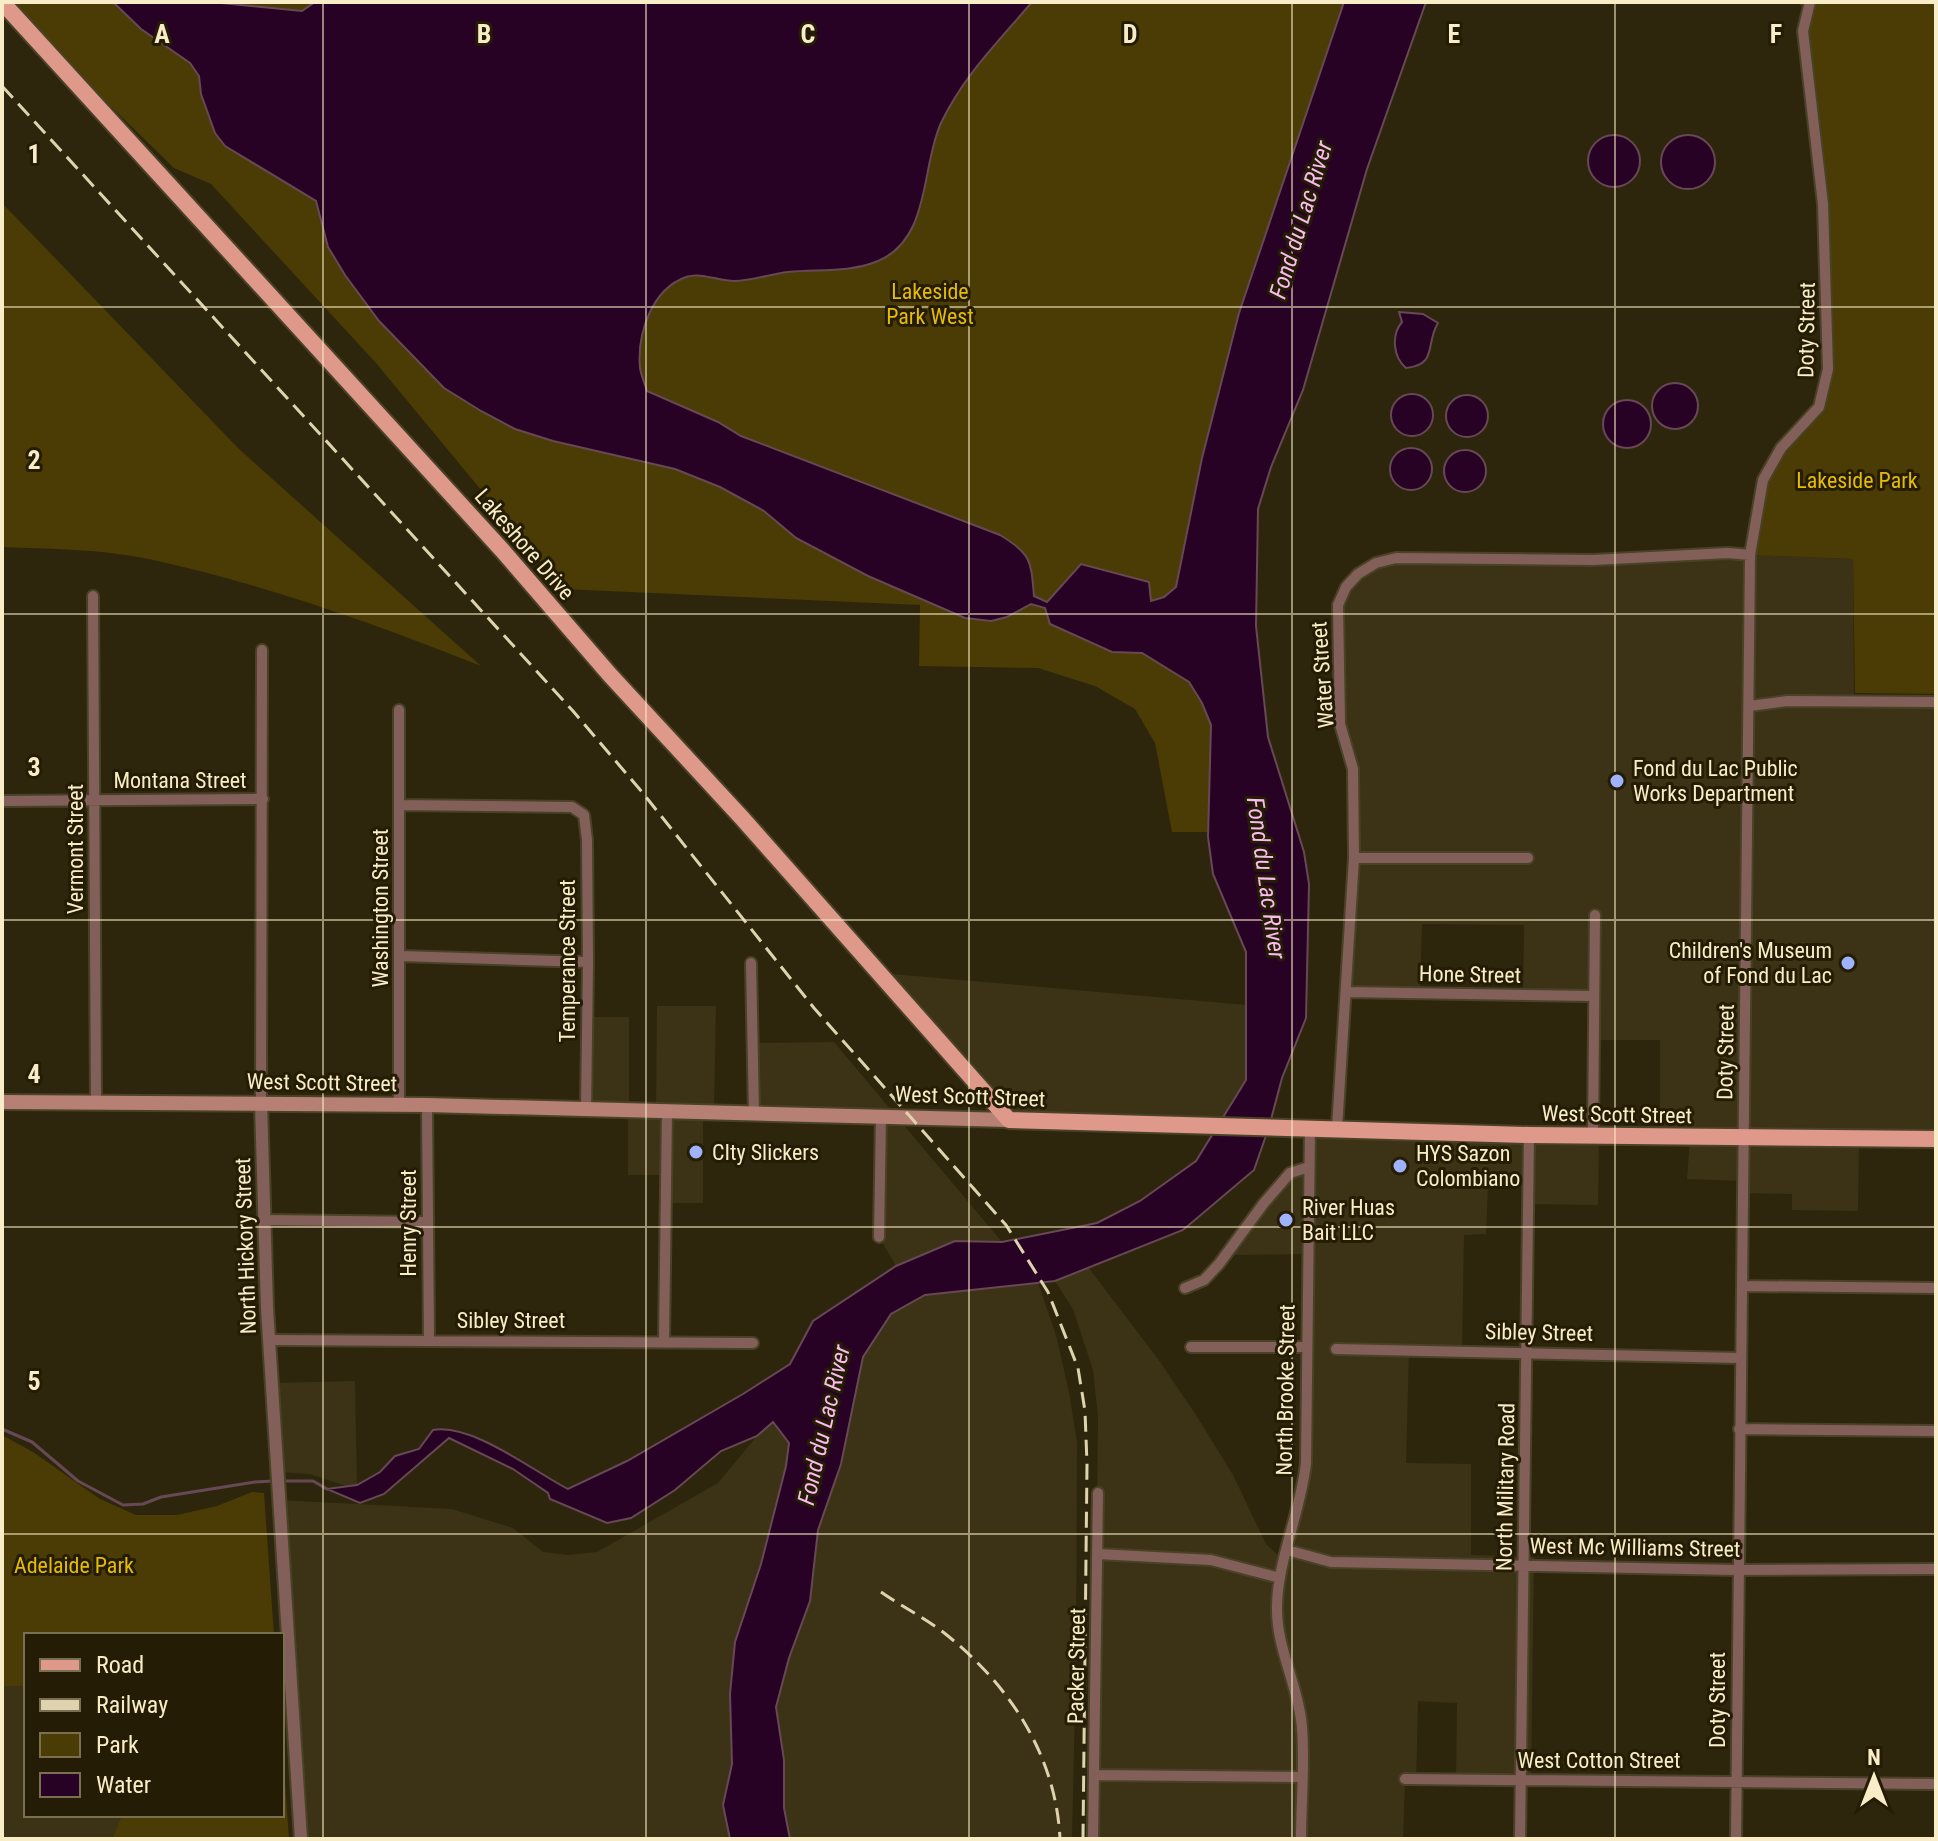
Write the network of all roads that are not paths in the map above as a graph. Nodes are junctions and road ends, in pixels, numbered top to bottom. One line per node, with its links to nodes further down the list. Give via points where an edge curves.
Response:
1 (2, 2): 30 (main road, Lakeshore Drive, via 502,550)
2 (1810, 2): 3 (street, Doty Street, via 1803,31 1823,204 1828,369 1819,407 1781,448 1767,472)
3 (1750, 555): 7 (street, Doty Street); 13 (street, Water Street, via 1399,558 1358,574 1338,605 1340,724 1353,769)
4 (93, 596): 11 (street, Vermont Street)
5 (262, 650): 9 (street, North Hickory Street)
6 (1936, 702): 7 (street, via 1787,701)
7 (1750, 706): 35 (street, Doty Street)
8 (399, 710): 12 (street, Washington Street)
9 (263, 799): 11 (street, Montana Street); 23 (street, North Hickory Street)
10 (2, 801): 11 (street, Montana Street)
11 (94, 801): 21 (street, Vermont Street)
12 (399, 805): 16 (street, Washington Street); 17 (street, Temperance Street, via 572,807 582,813)
13 (1354, 858): 14 (street); 19 (street, Water Street)
14 (1528, 858)
15 (1595, 915): 20 (street)
16 (401, 956): 17 (street); 24 (street, Washington Street)
17 (588, 962): 26 (street, Temperance Street)
18 (751, 963): 28 (street)
19 (1346, 992): 20 (street, Hone Street); 32 (street, Water Street)
20 (1593, 996): 34 (street)
21 (96, 1101): 22 (main road, West Scott Street); 23 (main road, West Scott Street)
22 (2, 1102)
23 (261, 1103): 24 (main road, West Scott Street); 38 (street, North Hickory Street)
24 (399, 1105): 25 (main road, West Scott Street)
25 (427, 1105): 26 (main road, West Scott Street); 39 (street, Henry Street)
26 (586, 1110): 27 (main road, West Scott Street)
27 (667, 1111): 28 (main road, West Scott Street); 46 (street)
28 (754, 1113): 29 (main road, West Scott Street)
29 (881, 1115): 30 (main road, West Scott Street); 40 (street)
30 (1009, 1120): 31 (main road, West Scott Street)
31 (1310, 1128): 32 (main road, West Scott Street); 37 (street, North Brooke Street)
32 (1337, 1128): 33 (main road, West Scott Street)
33 (1529, 1135): 34 (main road, West Scott Street); 51 (street, North Military Road)
34 (1593, 1135): 35 (main road, West Scott Street)
35 (1742, 1139): 36 (main road, West Scott Street); 41 (street, Doty Street)
36 (1936, 1139)
37 (1309, 1167): 42 (street, via 1290,1173 1219,1264 1204,1280); 49 (street, North Brooke Street)
38 (264, 1220): 39 (street); 44 (street, North Hickory Street)
39 (427, 1222): 45 (street, Henry Street)
40 (879, 1237)
41 (1742, 1286): 43 (street); 52 (street, Doty Street)
42 (1185, 1288)
43 (1936, 1288)
44 (269, 1340): 45 (street, Sibley Street); 68 (street, North Hickory Street)
45 (429, 1340): 46 (street, Sibley Street)
46 (664, 1341): 47 (street, Sibley Street)
47 (753, 1343)
48 (1191, 1347): 49 (street)
49 (1307, 1347): 56 (street, North Brooke Street, via 1304,1482)
50 (1336, 1349): 51 (street, Sibley Street)
51 (1528, 1351): 52 (street, Sibley Street); 58 (street, North Military Road)
52 (1740, 1358): 53 (street, Doty Street)
53 (1739, 1429): 54 (street); 60 (street, Doty Street)
54 (1936, 1431)
55 (1098, 1493): 57 (street, Packer Street)
56 (1287, 1550): 58 (street, West Mc Williams Street, via 1331,1562); 61 (street, North Brooke Street)
57 (1098, 1554): 61 (street, via 1207,1560); 62 (street, Packer Street)
58 (1524, 1565): 60 (street, West Mc Williams Street); 65 (street, North Military Road)
59 (1936, 1569): 60 (street, West Mc Williams Street)
60 (1737, 1570): 66 (street, Doty Street)
61 (1280, 1578): 63 (street, North Brooke Street, via 1277,1622 1295,1684)
62 (1094, 1775): 63 (street); 69 (street, Packer Street)
63 (1302, 1777): 70 (street, North Brooke Street)
64 (1405, 1779): 65 (street, West Cotton Street)
65 (1521, 1780): 66 (street, West Cotton Street); 71 (street, North Military Road)
66 (1736, 1781): 67 (street, West Cotton Street); 72 (street, Doty Street)
67 (1936, 1784)
68 (301, 1839)
69 (1093, 1839)
70 (1301, 1839)
71 (1520, 1839)
72 (1736, 1839)

